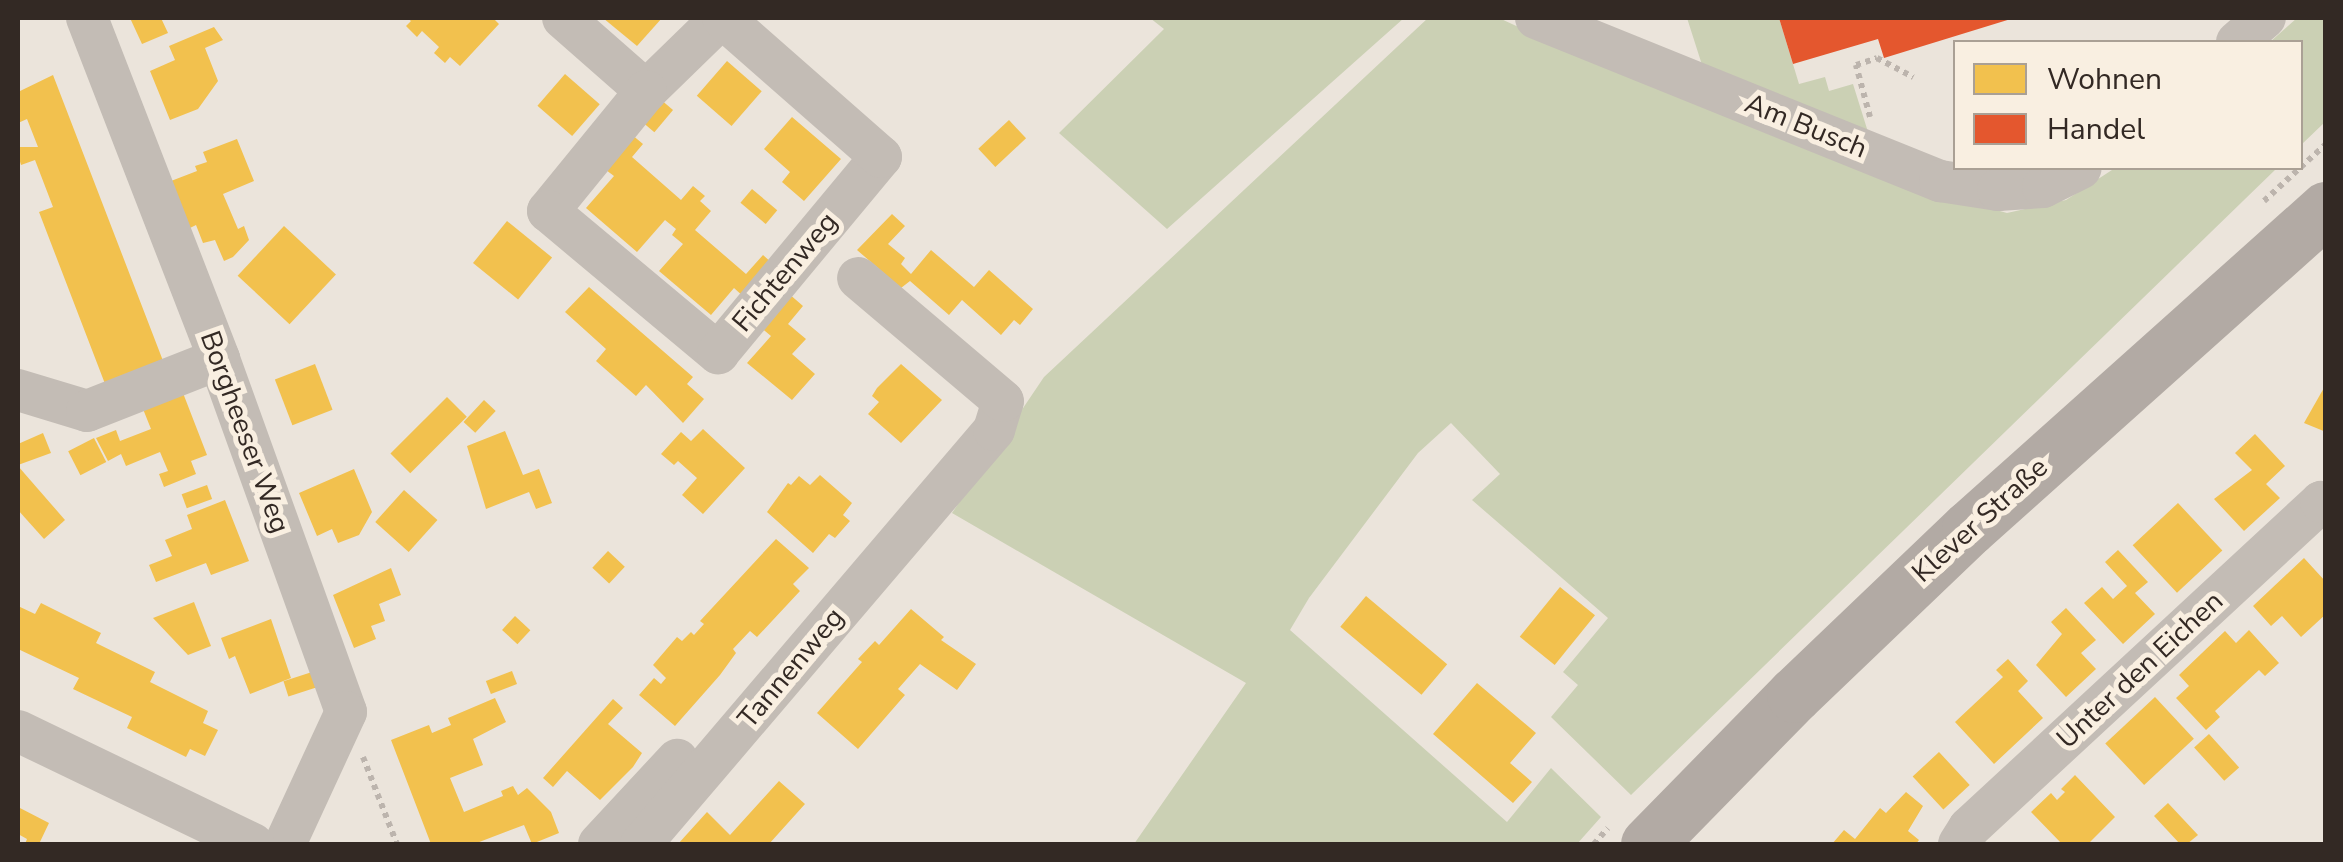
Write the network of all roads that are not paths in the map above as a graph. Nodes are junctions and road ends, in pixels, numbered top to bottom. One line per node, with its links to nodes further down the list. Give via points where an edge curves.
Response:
1 (87, 18): 11 (street, Borgheeser Weg)
2 (563, 18): 7 (street)
3 (722, 18): 7 (street, Fichtenweg); 7 (street, Fichtenweg, via 881,157 718,352 548,211)
4 (1536, 18): 8 (street, Am Busch, via 1940,181 1998,190 2043,187)
5 (2264, 18): 6 (street)
6 (2239, 40)
7 (646, 91)
8 (2077, 170)
9 (2326, 210): 20 (main road, Klever Straße, via 1969,528)
10 (858, 278): 19 (street, Tannenweg, via 1002,401 994,430)
11 (219, 359): 12 (street, via 87,412); 17 (street, Borgheeser Weg, via 346,712)
12 (18, 390)
13 (2326, 503): 21 (street, Unter den Eichen)
14 (830, 594): 18 (street, Tannenweg)
15 (18, 731): 16 (street)
16 (253, 844)
17 (285, 844)
18 (599, 844)
19 (641, 844)
20 (1648, 844)
21 (1958, 844)

